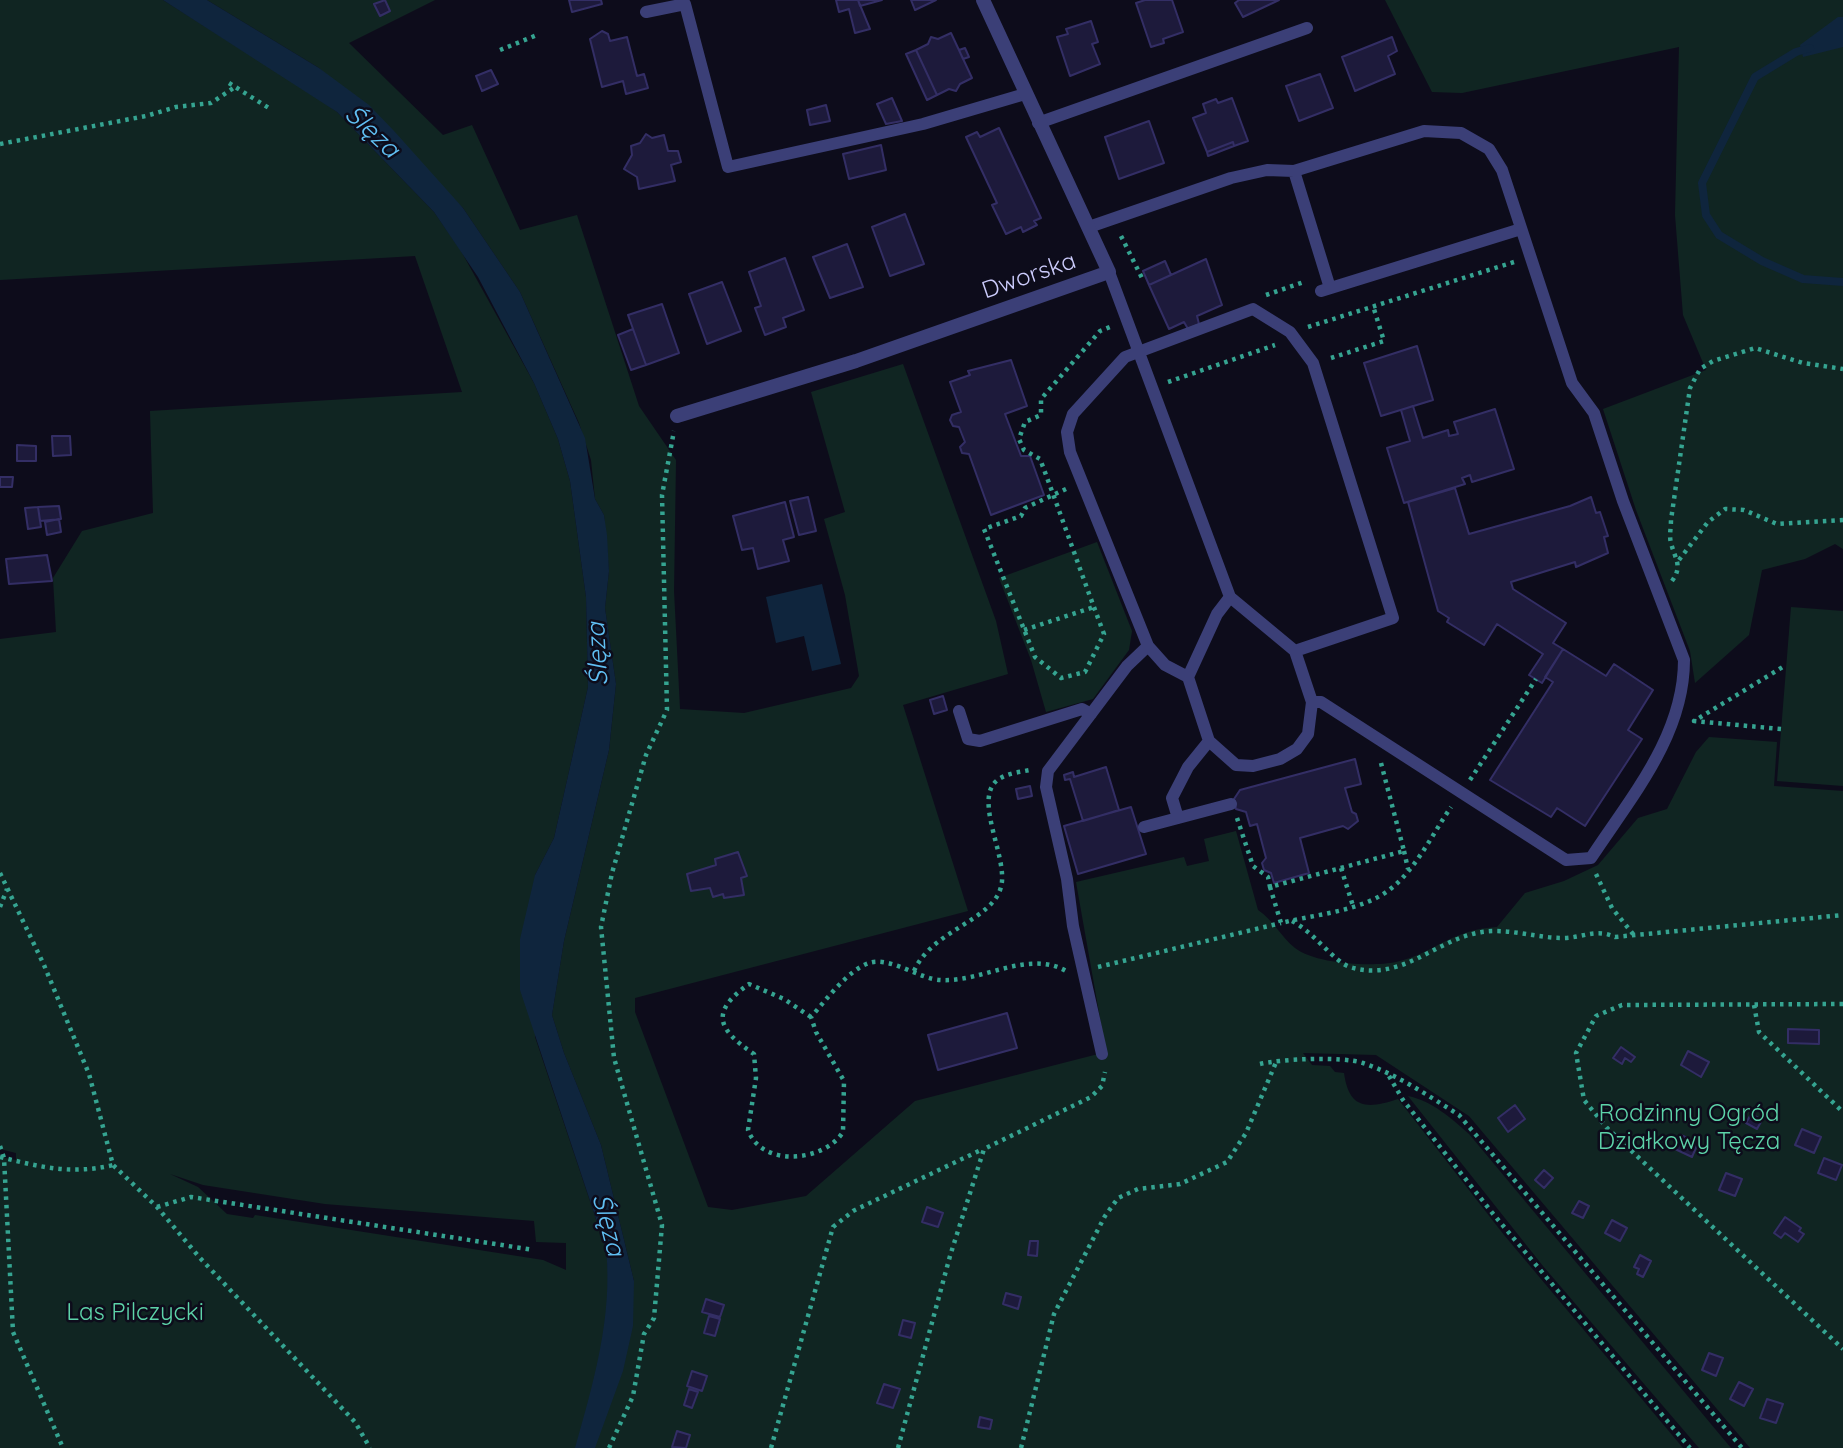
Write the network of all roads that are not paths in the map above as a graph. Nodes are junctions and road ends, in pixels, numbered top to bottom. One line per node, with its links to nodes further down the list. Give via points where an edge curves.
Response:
1 (983, 0): 4 (street, Dworska)
2 (646, 12): 4 (lane, via 685,4 728,167 923,124)
3 (1307, 28): 5 (lane)
4 (1025, 94): 5 (street, Dworska)
5 (1038, 123): 7 (street, Dworska)
6 (1294, 171): 7 (lane, via 1267,170 1231,178); 8 (lane, via 1424,131 1461,133 1489,149 1502,170); 8 (lane, via 1326,289)
7 (1089, 227): 9 (street, Dworska)
8 (1521, 229): 16 (lane, via 1572,383 1594,413 1684,660 1676,721 1591,858 1566,860 1321,702)
9 (1109, 272): 10 (lane); 11 (street, Dworska, via 856,361)
10 (1136, 351): 12 (lane); 13 (lane, via 1125,357 1073,414 1067,432 1070,452); 14 (lane, via 1253,309 1290,332 1313,363 1393,618)
11 (677, 416)
12 (1230, 597): 14 (lane); 15 (lane, via 1217,614)
13 (1148, 646): 15 (lane, via 1165,665); 18 (lane)
14 (1295, 651): 16 (lane)
15 (1188, 677): 19 (lane)
16 (1312, 702): 19 (lane, via 1308,734 1297,749 1280,759 1236,765)
17 (959, 711): 18 (lane, via 968,739 980,740 1082,709)
18 (1091, 713): 23 (lane, via 1048,771 1046,787)
19 (1209, 741): 21 (lane, via 1172,798)
20 (1231, 804): 21 (lane)
21 (1178, 818): 22 (lane)
22 (1144, 827)
23 (1102, 1054)

